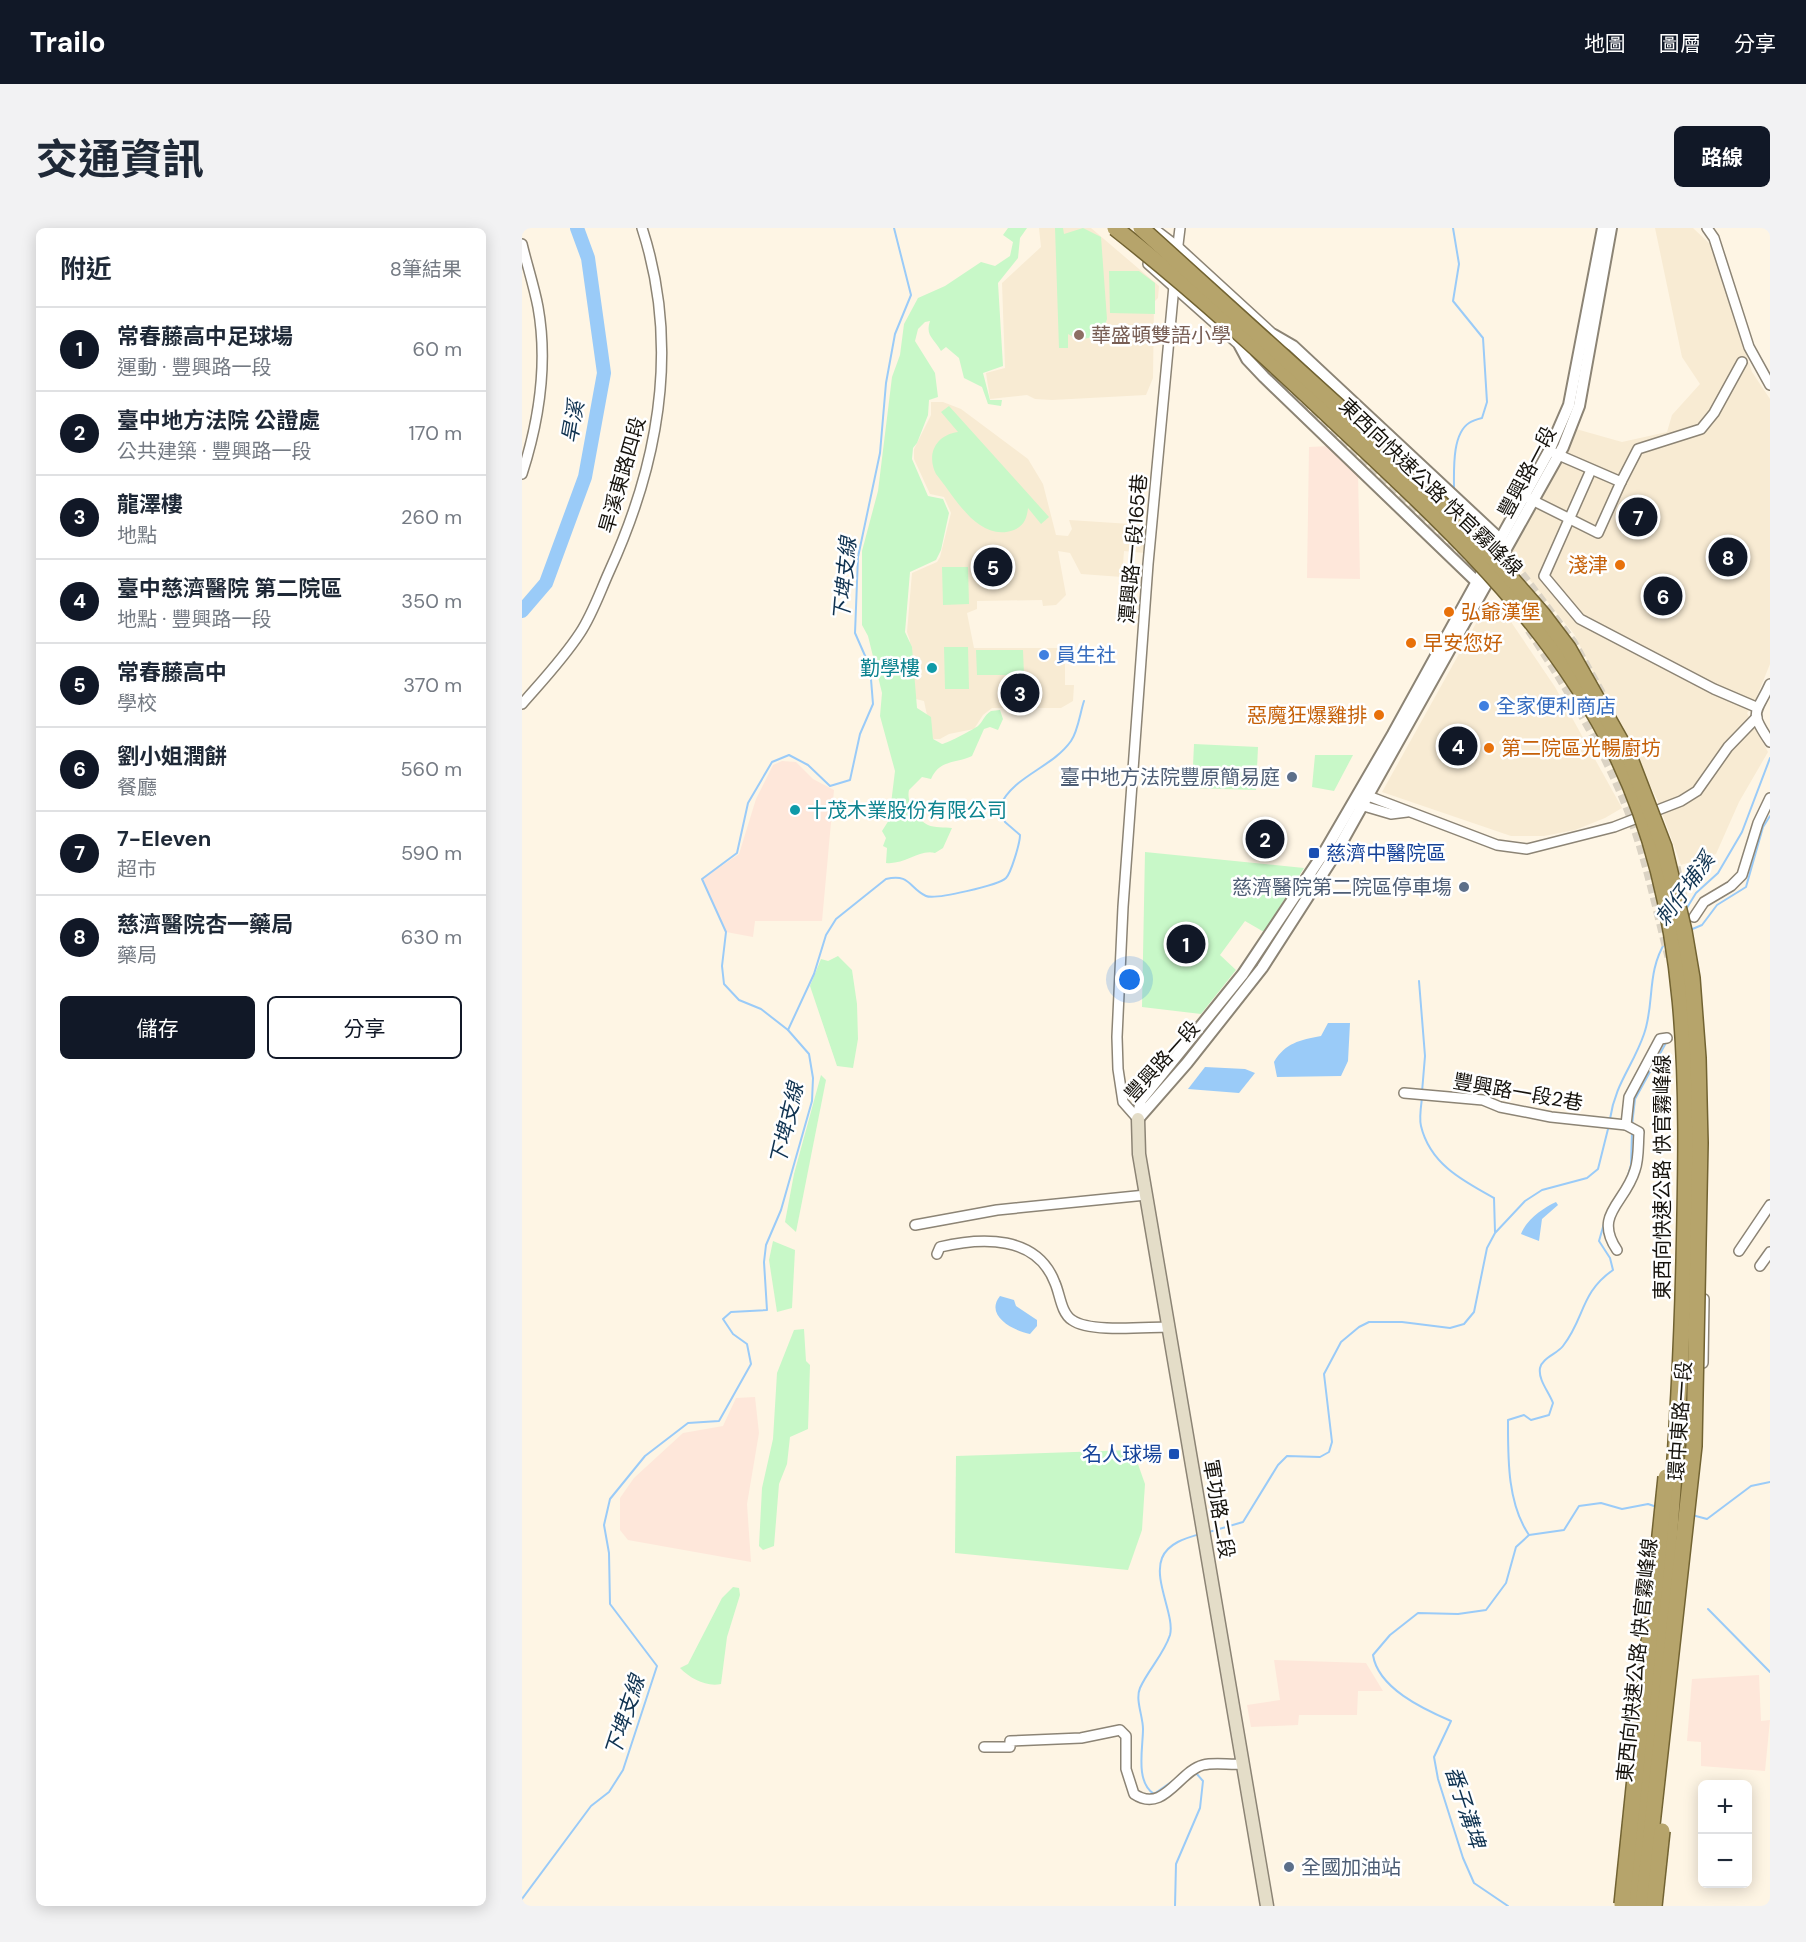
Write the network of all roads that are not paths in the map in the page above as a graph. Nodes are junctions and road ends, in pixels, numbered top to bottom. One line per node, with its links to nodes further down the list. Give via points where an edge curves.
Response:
1 (642, 228): 27 (street, 旱溪東路四段, via 657,299 661,350 660,406 650,458 630,526 581,632)
2 (1105, 228): 12 (street)
3 (1115, 228): 48 (highway, 東西向快速公路 快官霧峰線, bridge, via 1300,389 1502,584 1558,656 1619,760 1652,852 1672,932 1679,980 1687,1131)
4 (1141, 228): 51 (highway, 東西向快速公路 快官霧峰線, bridge, via 1382,446 1475,537 1568,648 1629,756 1664,847 1692,978 1700,1143)
5 (1153, 228): 11 (street)
6 (1180, 228): 11 (street, 潭興路一段165巷)
7 (1603, 228): 18 (street, 豐興路一段, via 1569,405)
8 (1611, 228): 18 (street, 豐興路一段, via 1579,406 1570,432)
9 (1707, 228): 17 (street, via 1714,238 1749,347)
10 (522, 244): 20 (street, via 538,308 541,375 535,429)
11 (1178, 247): 12 (street, 潭興路一段165巷); 13 (street)
12 (1174, 287): 14 (street); 37 (street, 潭興路一段165巷, via 1148,564 1123,907 1118,1069 1123,1102)
13 (1274, 335): 24 (street, via 1293,346)
14 (1240, 346): 15 (street); 25 (street, via 1264,377)
15 (1252, 357)
16 (1742, 362): 21 (street, via 1701,429 1638,449)
17 (1770, 385)
18 (1554, 453): 19 (street); 22 (street, 豐興路一段)
19 (1591, 470): 21 (street); 23 (street)
20 (522, 474)
21 (1620, 482): 23 (street, via 1598,533)
22 (1528, 498): 23 (street); 24 (street, 豐興路一段)
23 (1569, 519): 28 (street, via 1544,576 1580,619)
24 (1504, 543): 25 (street, 豐興路一段)
25 (1480, 585): 31 (street, 豐興路一段, via 1393,734)
26 (1770, 684): 28 (street)
27 (522, 704)
28 (1756, 712): 29 (street, via 1758,724); 31 (street, via 1698,791 1614,827 1527,849 1497,845 1407,812 1391,814)
29 (1770, 742)
30 (1770, 798): 32 (street, via 1742,875 1704,902)
31 (1360, 799): 37 (street, 豐興路一段, via 1334,856 1262,968)
32 (1694, 917)
33 (1692, 938): 50 (street, 環中東路一段, via 1706,1086 1704,1340)
34 (1673, 975): 49 (street, 環中東路一段, via 1682,1092)
35 (1668, 1038): 38 (street, via 1660,1039 1639,1076 1629,1097)
36 (1404, 1093): 38 (street, 豐興路一段2巷, via 1483,1100 1500,1107)
37 (1137, 1119): 39 (main road, 軍功路二段)
38 (1626, 1125): 42 (street, via 1639,1132 1636,1169 1627,1191 1609,1215 1607,1227)
39 (1146, 1194): 41 (street, via 997,1210); 47 (main road, 軍功路二段)
40 (1769, 1212): 43 (street)
41 (915, 1225)
42 (1617, 1250)
43 (1739, 1251)
44 (1770, 1252): 46 (street)
45 (937, 1254): 47 (street, via 940,1247 948,1245 995,1241 1014,1245 1049,1266 1065,1314 1072,1321 1106,1327)
46 (1760, 1266)
47 (1168, 1327): 53 (main road, 軍功路二段)
48 (1681, 1398): 55 (highway, bridge, via 1669,1444 1658,1537); 57 (highway, 東西向快速公路 快官霧峰線, bridge, via 1671,1533)
49 (1674, 1418): 50 (street); 56 (street, 環中東路一段)
50 (1698, 1419): 58 (street, 環中東路一段, via 1681,1618)
51 (1694, 1446): 58 (highway, 東西向快速公路 快官霧峰線, bridge); 59 (highway, bridge, via 1694,1526)
52 (984, 1747): 53 (street, via 1010,1747 1010,1741 1081,1738 1120,1730 1126,1736 1128,1782 1141,1799 1163,1796 1203,1765)
53 (1242, 1764): 54 (main road, 軍功路二段)
54 (1267, 1906)
55 (1622, 1906)
56 (1627, 1906)
57 (1632, 1906)
58 (1645, 1906)
59 (1654, 1906)

